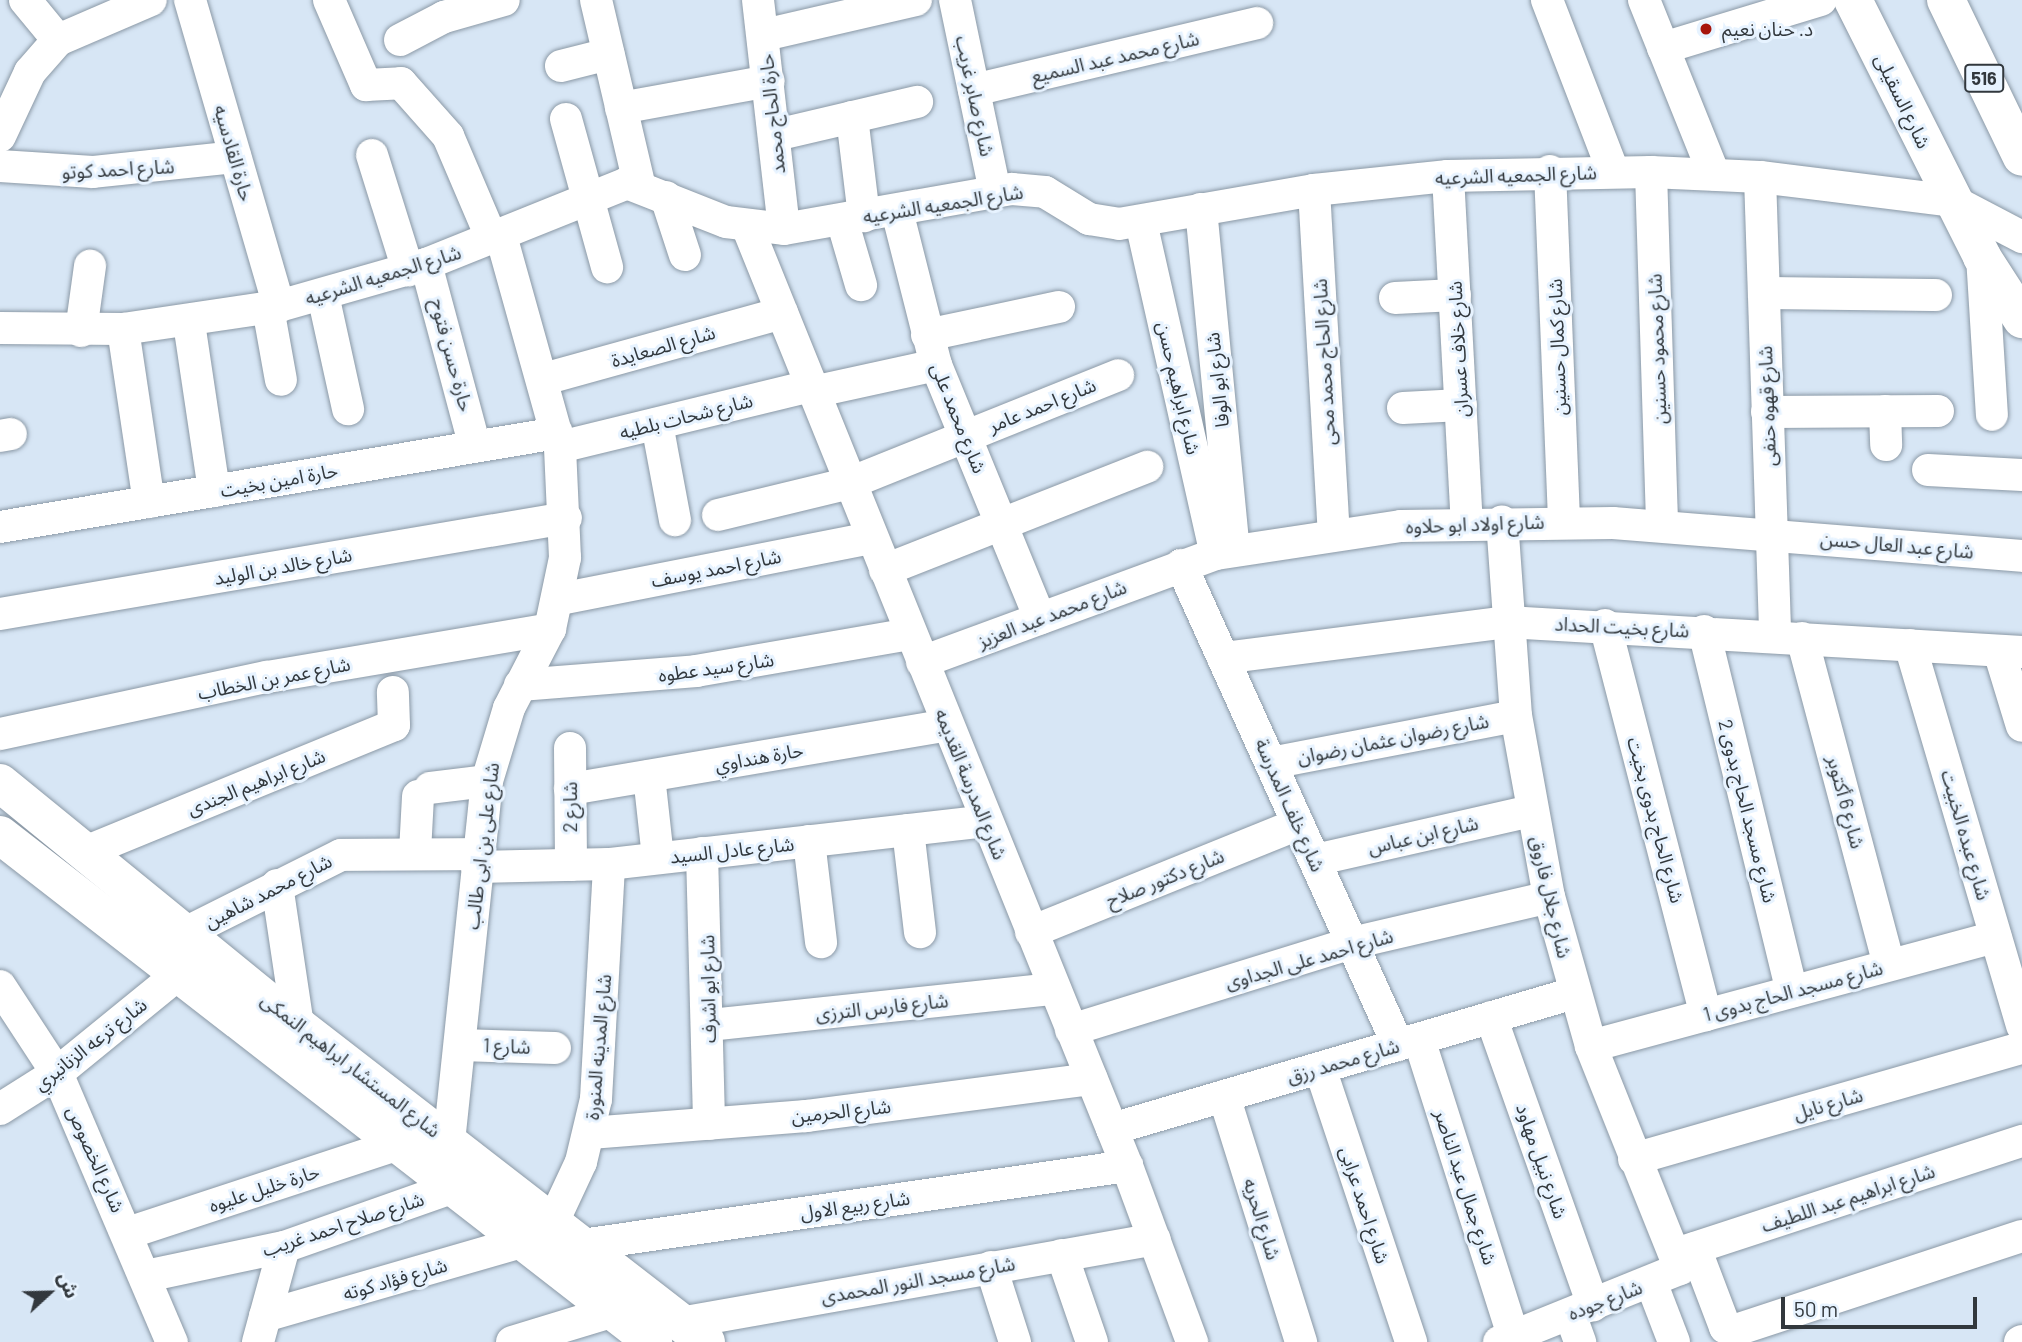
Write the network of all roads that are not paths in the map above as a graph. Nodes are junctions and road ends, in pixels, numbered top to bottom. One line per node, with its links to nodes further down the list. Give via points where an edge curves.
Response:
1 (25, 0): 17 (street)
2 (151, 0): 17 (street)
3 (190, 0): 32 (street, حارة القادسيه)
4 (329, 0): 53 (street, شارع على بن ابى طالب, via 366,85 401,83 448,136)
5 (504, 0): 18 (street, via 444,17)
6 (758, 0): 16 (street, حارة الحاج محمد)
7 (916, 0): 16 (street)
8 (955, 0): 23 (street, شارع صابر غريب)
9 (1547, 0): 35 (street)
10 (1644, 0): 19 (street)
11 (1821, 0): 19 (street)
12 (1853, 0): 45 (main road, شارع السقيلى)
13 (1946, 0): 33 (main road, 516)
14 (603, 1): 20 (street)
15 (1257, 23): 23 (street, شارع محمد عبد السميع)
16 (764, 35): 22 (street, حارة الحاج محمد)
17 (58, 40): 24 (street)
18 (400, 40)
19 (1663, 48): 38 (street)
20 (608, 54): 21 (street); 26 (street)
21 (561, 68)
22 (769, 82): 26 (street); 29 (street, حارة الحاج محمد)
23 (974, 90): 43 (street, شارع صابر غريب)
24 (9, 97): 30 (street)
25 (917, 102): 27 (street)
26 (621, 108): 41 (street)
27 (852, 117): 29 (street); 48 (street)
28 (566, 119): 44 (street)
29 (776, 135): 51 (street, حارة الحاج محمد)
30 (0, 136)
31 (372, 155): 57 (street, حارة حسن فتوح)
32 (235, 156): 34 (street, شارع احمد كوتو, via 93,172); 65 (street, حارة القادسيه)
33 (2022, 157)
34 (0, 166)
35 (1613, 171): 36 (street, شارع الجمعيه الشرعيه); 37 (street, شارع الجمعيه الشرعيه)
36 (1550, 172): 39 (street, شارع الجمعيه الشرعيه); 101 (street, شارع كمال حسنين)
37 (1651, 172): 38 (street, شارع الجمعيه الشرعيه); 103 (street, شارع محمود حسنين)
38 (1714, 174): 40 (street, شارع الجمعيه الشرعيه)
39 (1448, 176): 42 (street, شارع الجمعيه الشرعيه); 62 (street, شارع خلاف عسران)
40 (1760, 177): 45 (street, شارع الجمعيه الشرعيه); 60 (street, شارع قهوه حنفى)
41 (652, 190): 44 (street, شارع الجمعيه الشرعيه, via 615,184); 50 (street, شارع الجمعيه الشرعيه); 54 (street)
42 (1314, 190): 46 (street, شارع الجمعيه الشرعيه); 105 (street, شارع الحاج محمد محى)
43 (995, 192): 47 (street, شارع الجمعيه الشرعيه); 49 (street, شارع الجمعيه الشرعيه, via 1045,192 1103,225)
44 (587, 197): 53 (street, شارع الجمعيه الشرعيه); 58 (street)
45 (1953, 201): 52 (street, شارع الجمعيه الشرعيه); 55 (main road, شارع السقيلى)
46 (1201, 209): 49 (street, شارع الجمعيه الشرعيه); 108 (street, شارع ابو الوفا)
47 (897, 211): 48 (street, شارع الجمعيه الشرعيه); 73 (street, شارع محمد على)
48 (853, 218): 51 (street, شارع الجمعيه الشرعيه); 59 (street)
49 (1141, 222): 108 (street, شارع ابراهيم حسن)
50 (747, 226): 51 (street, شارع الجمعيه الشرعيه); 67 (street, شارع المدرسة القديمه)
51 (784, 229)
52 (2022, 237)
53 (497, 238): 57 (street, شارع الجمعيه الشرعيه); 75 (street, شارع على بن ابى طالب)
54 (685, 255)
55 (1982, 257): 68 (main road, شارع السقيلى); 84 (street)
56 (90, 266): 72 (street)
57 (417, 267): 61 (street, شارع الجمعيه الشرعيه); 89 (street, حارة حسن فتوح)
58 (607, 267)
59 (861, 285)
60 (1764, 293): 63 (street); 83 (street, شارع قهوه حنفى)
61 (323, 295): 65 (street, شارع الجمعيه الشرعيه); 80 (street)
62 (1455, 295): 64 (street); 78 (street, شارع خلاف عسران)
63 (1936, 295)
64 (1395, 298)
65 (273, 307): 69 (street, شارع الجمعيه الشرعيه); 76 (street, حارة القادسيه)
66 (1059, 307): 73 (street, شارع شحات بلطيه)
67 (782, 313): 75 (street, شارع الصعايدة); 77 (street, شارع المدرسة القديمه)
68 (2022, 319)
69 (189, 323): 71 (street, شارع الجمعيه الشرعيه); 94 (street)
70 (0, 328): 72 (street, شارع الجمعيه الشرعيه)
71 (123, 329): 72 (street, شارع الجمعيه الشرعيه); 95 (street)
72 (81, 331)
73 (932, 350): 77 (street, شارع شحات بلطيه); 86 (street, شارع محمد على)
74 (1118, 375): 86 (street, شارع احمد عامر)
75 (544, 379): 87 (street, شارع على بن ابى طالب)
76 (281, 380)
77 (812, 389): 85 (street, شارع شحات بلطيه); 93 (street, شارع المدرسة القديمه)
78 (1461, 405): 79 (street); 99 (street, شارع خلاف عسران)
79 (1403, 408)
80 (348, 410)
81 (1885, 411): 82 (street); 83 (street); 88 (street)
82 (1938, 411)
83 (1767, 412): 106 (street, شارع قهوه حنفى)
84 (1992, 415)
85 (657, 424): 87 (street, شارع شحات بلطيه); 98 (street)
86 (966, 436): 93 (street, شارع احمد عامر); 102 (street, شارع محمد على)
87 (559, 440): 89 (street, حارة امين بخيت); 97 (street, شارع على بن ابى طالب)
88 (1886, 445)
89 (475, 447): 94 (street, حارة امين بخيت)
90 (1147, 467): 102 (street)
91 (1928, 470): 92 (street)
92 (2022, 475)
93 (850, 483): 96 (street, شارع احمد عامر); 107 (street, شارع المدرسة القديمه)
94 (214, 491): 95 (street, حارة امين بخيت)
95 (149, 502): 104 (street, حارة امين بخيت)
96 (718, 515)
97 (566, 518): 112 (street, شارع على بن ابى طالب); 113 (street, شارع خالد بن الوليد)
98 (675, 520)
99 (1467, 522): 100 (street, شارع اولاد ابو حلاوه); 105 (street, شارع اولاد ابو حلاوه)
100 (1502, 522): 101 (street, شارع اولاد ابو حلاوه); 115 (street, شارع جلال فاروق)
101 (1564, 522): 103 (street, شارع اولاد ابو حلاوه)
102 (1002, 524): 111 (street); 114 (street, شارع محمد على)
103 (1662, 526): 106 (street, شارع اولاد ابو حلاوه)
104 (0, 527)
105 (1334, 533): 108 (street, شارع اولاد ابو حلاوه)
106 (1771, 535): 109 (street, شارع عبد العال حسن); 119 (street, شارع قهوه حنفى)
107 (872, 538): 111 (street, شارع المدرسة القديمه); 112 (street, شارع احمد يوسف)
108 (1225, 552): 110 (street, شارع اولاد ابو حلاوه)
109 (2022, 556)
110 (1181, 565): 114 (street, شارع محمد عبد العزيز); 123 (street, شارع خلف المدرسة)
111 (885, 570): 121 (street, شارع المدرسة القديمه)
112 (560, 599): 117 (street, شارع على بن ابى طالب)
113 (0, 614)
114 (1040, 618): 121 (street, شارع محمد عبد العزيز)
115 (1507, 622): 116 (street, شارع بخيت الحداد); 123 (street, شارع بخيت الحداد); 126 (street, شارع جلال فاروق)
116 (1605, 625): 118 (street, شارع بخيت الحداد); 164 (street, شارع الحاج بدوى بخيت)
117 (550, 629): 124 (street, شارع على بن ابى طالب); 129 (street, شارع عمر بن الخطاب, via 267,677)
118 (1704, 631): 119 (street, شارع بخيت الحداد); 162 (street, شارع مسجد الحاج بدوى 2)
119 (1788, 637): 120 (street, شارع بخيت الحداد); 158 (street, شارع 6 أكتوبر)
120 (1910, 645): 122 (street, شارع بخيت الحداد); 155 (street, شارع عبده الخبيت)
121 (916, 648): 124 (street, شارع سيد عطوه); 127 (street, شارع المدرسة القديمه)
122 (2010, 652): 128 (street)
123 (1223, 659): 131 (street, شارع خلف المدرسة)
124 (520, 685): 133 (street, شارع على بن ابى طالب)
125 (393, 692): 142 (street, شارع ابراهيم الجندى, via 394,725)
126 (1516, 716): 131 (street, شارع رضوان عثمان رضوان); 136 (street, شارع جلال فاروق)
127 (947, 725): 132 (street, حارة هنداوي); 137 (street, شارع المدرسة القديمه)
128 (2022, 726)
129 (0, 734)
130 (570, 748): 135 (street, شارع 2)
131 (1271, 763): 138 (street, شارع خلف المدرسة)
132 (649, 776): 135 (street, حارة هنداوي); 145 (street)
133 (487, 781): 143 (street, via 424,792); 146 (street, شارع على بن ابى طالب)
134 (0, 783): 142 (main road, شارع المستشار ابراهيم النمكى)
135 (570, 789): 149 (street, شارع 2)
136 (1531, 811): 147 (street, شارع ابن عباس); 151 (street, شارع جلال فاروق)
137 (986, 821): 139 (street, شارع عادل السيد); 153 (street, شارع المدرسة القديمه)
138 (1298, 824): 147 (street, شارع خلف المدرسة); 153 (street, شارع دكتور صلاح)
139 (908, 830): 141 (street, شارع عادل السيد); 152 (street)
140 (0, 835): 159 (main road, شارع المستشار ابراهيم النمكى)
141 (809, 841): 144 (street, شارع عادل السيد); 156 (street)
142 (85, 852): 154 (main road, شارع المستشار ابراهيم النمكى)
143 (415, 852): 146 (street, شارع محمد شاهين); 150 (street, شارع محمد شاهين, via 341,855)
144 (702, 853): 145 (street, شارع عادل السيد); 166 (street, شارع ابو اشرف)
145 (658, 858): 148 (street, شارع عادل السيد)
146 (478, 860): 149 (street, شارع عادل السيد); 171 (street, شارع على بن ابى طالب)
147 (1315, 860): 157 (street, شارع خلف المدرسة)
148 (609, 864): 149 (street, شارع عادل السيد); 182 (street, شارع المدينه المنورة, via 600,1066)
149 (571, 865)
150 (277, 885): 154 (street, شارع محمد شاهين); 169 (street)
151 (1549, 897): 157 (street, شارع احمد على الجداوى); 163 (street, شارع جلال فاروق)
152 (920, 932)
153 (1031, 932): 161 (street, شارع المدرسة القديمه)
154 (185, 933): 169 (main road, شارع المستشار ابراهيم النمكى)
155 (1996, 937): 158 (street, شارع مسجد الحاج بدوى 1); 167 (street, شارع عبده الخبيت)
156 (821, 942)
157 (1352, 943): 168 (street, شارع احمد على الجداوى); 170 (street, شارع خلف المدرسة)
158 (1889, 965): 162 (street, شارع مسجد الحاج بدوى 1)
159 (177, 975): 169 (main road, شارع المستشار ابراهيم النمكى); 176 (street, شارع ترعه الزنانيري)
160 (0, 986): 176 (street, شارع الخصوص)
161 (1054, 989): 166 (street, شارع فارس الترزى); 168 (street, شارع المدرسة القديمه)
162 (1792, 991): 164 (street, شارع مسجد الحاج بدوى 1)
163 (1574, 993): 165 (street, شارع محمد رزق); 172 (street, شارع جلال فاروق)
164 (1706, 1015): 172 (street, شارع مسجد الحاج بدوى 1)
165 (1491, 1017): 170 (street, شارع محمد رزق); 200 (street, شارع نبيل مهاود)
166 (710, 1025): 180 (street, شارع ابو اشرف)
167 (2022, 1026)
168 (1071, 1030): 177 (street, شارع المدرسة القديمه)
169 (288, 1040): 184 (main road, شارع المستشار ابراهيم النمكى); 185 (main road, شارع المستشار ابراهيم النمكى)
170 (1409, 1042): 175 (street, شارع محمد رزق); 203 (street, شارع جمال عبد الناصر)
171 (460, 1045): 173 (street, شارع 1); 184 (street, شارع على بن ابى طالب)
172 (1591, 1046): 186 (street, شارع جلال فاروق)
173 (555, 1048)
174 (2022, 1048): 186 (street, شارع نايل)
175 (1320, 1068): 178 (street, شارع محمد رزق); 210 (street, شارع احمد عرابى)
176 (57, 1073): 179 (street, شارع ترعه الزنانيري); 189 (street, شارع الخصوص)
177 (1092, 1079): 180 (street, شارع الحرمين); 181 (street, شارع المدرسة القديمه)
178 (1224, 1096): 181 (street, شارع محمد رزق); 209 (street, شارع الحريه)
179 (0, 1109)
180 (709, 1125): 182 (street, شارع الحرمين)
181 (1112, 1129): 187 (street, شارع المدرسة القديمه)
182 (590, 1133): 190 (street, شارع المدينه المنورة)
183 (2022, 1141): 194 (street, شارع ابراهيم عبد اللطيف)
184 (449, 1142): 190 (main road, شارع المستشار ابراهيم النمكى)
185 (399, 1144): 188 (main road, شارع المستشار ابراهيم النمكى); 189 (street, حارة خليل عليوه)
186 (1634, 1159): 194 (street, شارع جلال فاروق)
187 (1127, 1166): 190 (street, شارع ربيع الاول); 192 (street, شارع المدرسة القديمه)
188 (457, 1186): 190 (main road, شارع المستشار ابراهيم النمكى); 193 (street, شارع صلاح احمد غريب)
189 (128, 1233): 197 (street, شارع الخصوص)
190 (553, 1236): 199 (main road, شارع المستشار ابراهيم النمكى); 201 (street, شارع فؤاد كوته); 202 (main road, شارع المستشار ابراهيم النمكى)
191 (2022, 1236): 194 (street, via 1733,1331 1725,1327)
192 (1155, 1239): 195 (street, شارع مسجد النور المحمدى); 208 (street, شارع المدرسة القديمه)
193 (284, 1247): 197 (street, شارع صلاح احمد غريب); 201 (street)
194 (1684, 1251): 198 (street, شارع جوده, via 1680,1270)
195 (1062, 1255): 196 (street, شارع مسجد النور المحمدى); 207 (street)
196 (991, 1267): 202 (street, شارع مسجد النور المحمدى); 206 (street)
197 (146, 1276): 204 (street, شارع الخصوص)
198 (1651, 1282): 200 (street, شارع جوده); 211 (street)
199 (614, 1311): 202 (main road, شارع المستشار ابراهيم النمكى); 205 (street)
200 (1581, 1320): 203 (street, شارع جوده)
201 (262, 1329)
202 (680, 1336)
203 (1506, 1339)
204 (172, 1342)
205 (512, 1342)
206 (1015, 1342)
207 (1092, 1342)
208 (1192, 1342)
209 (1301, 1342)
210 (1411, 1342)
211 (1674, 1342)

